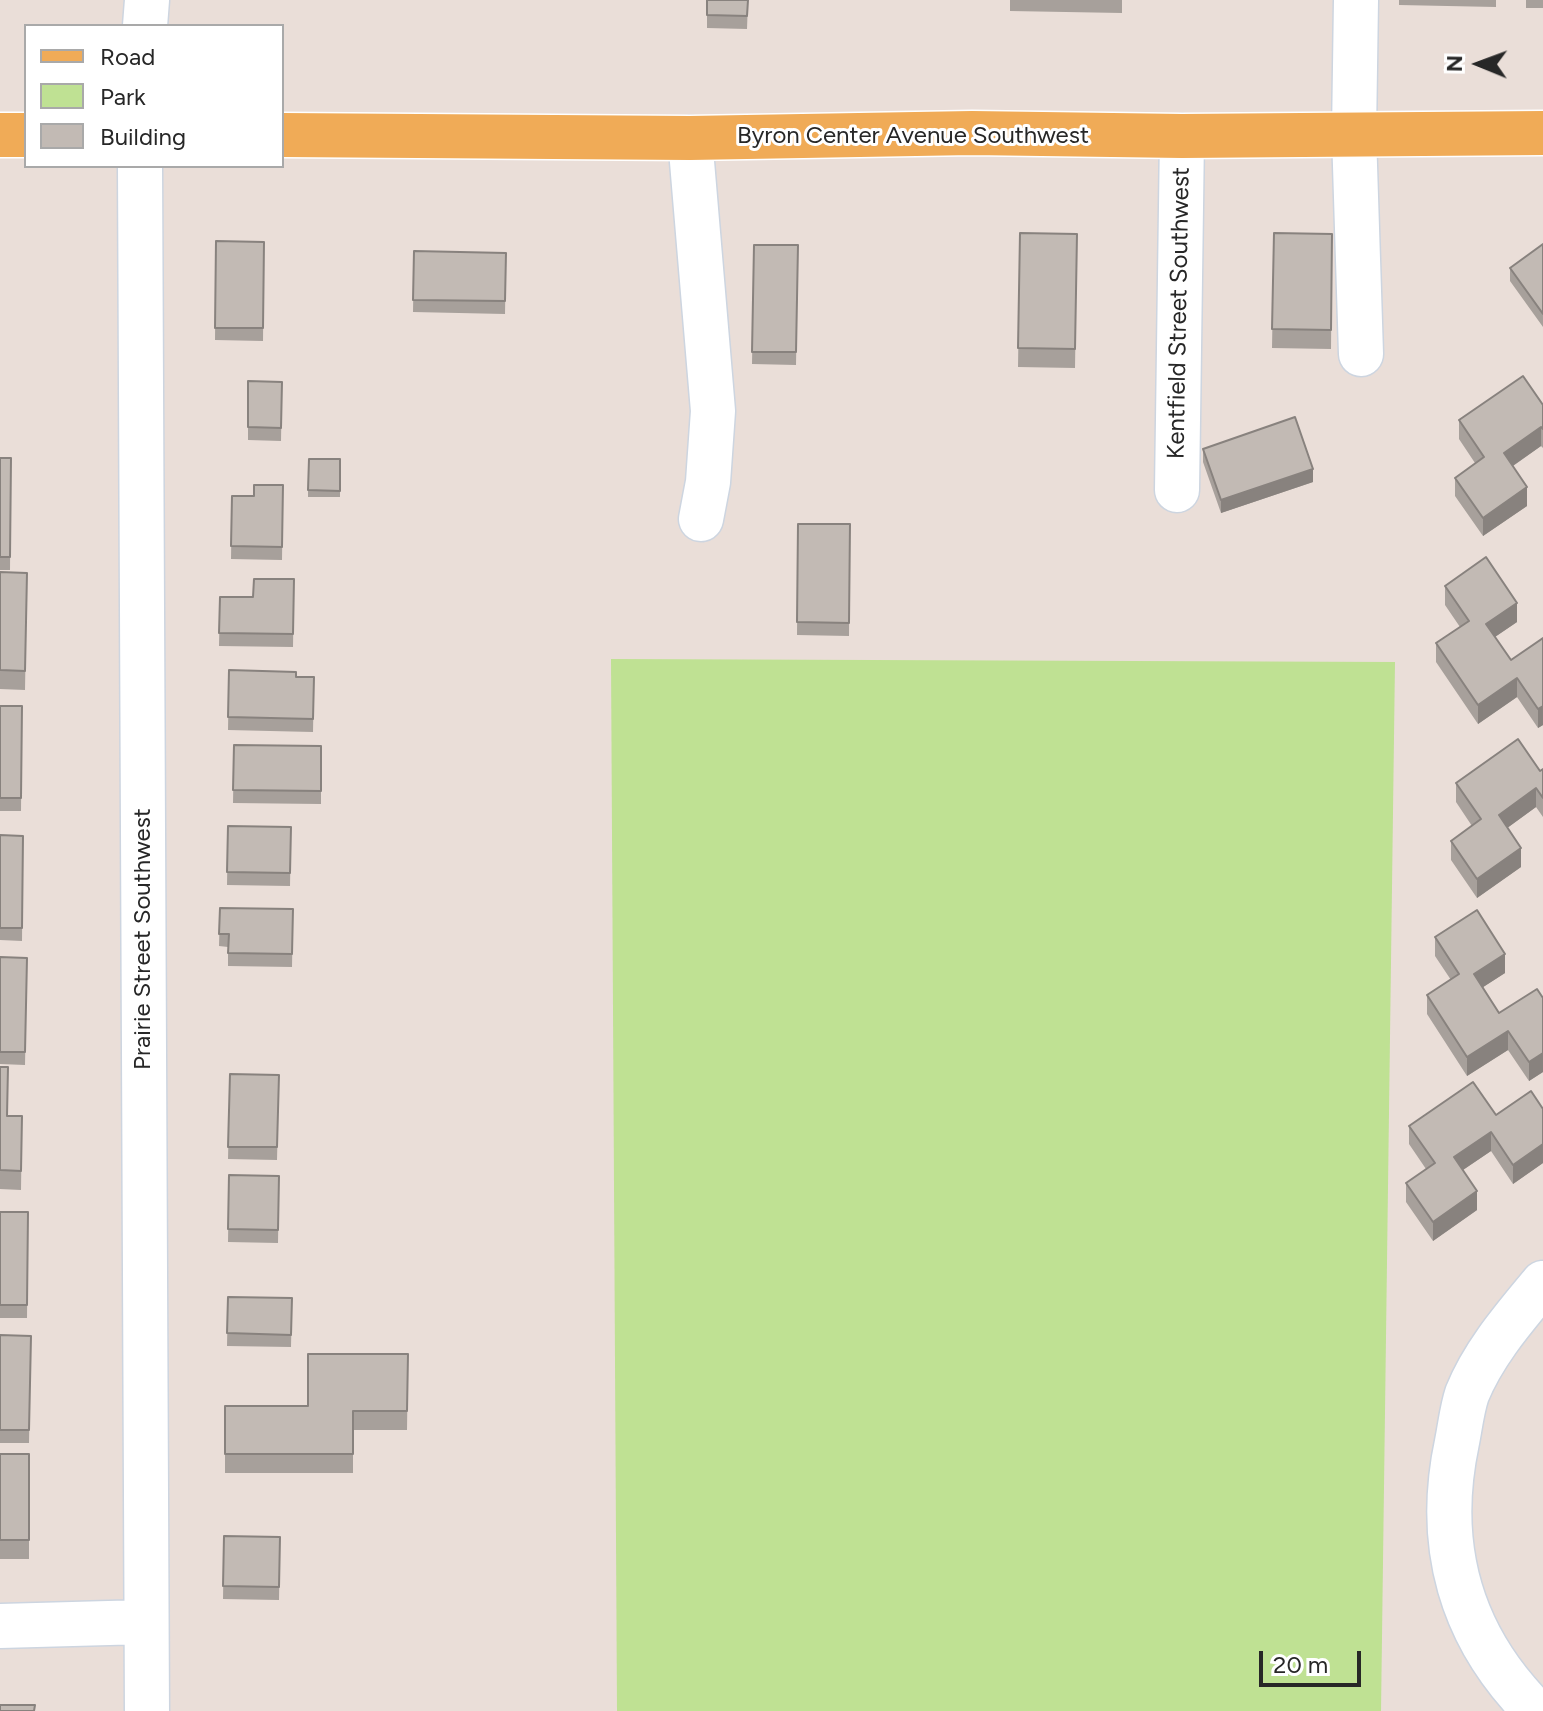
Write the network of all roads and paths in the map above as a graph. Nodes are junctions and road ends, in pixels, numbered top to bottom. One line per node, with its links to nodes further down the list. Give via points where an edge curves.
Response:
1 (147, 0): 3 (street)
2 (1356, 0): 5 (street)
3 (145, 24)
4 (1543, 133): 5 (main road, Byron Center Avenue Southwest)
5 (1354, 134): 9 (main road, Byron Center Avenue Southwest); 12 (street)
6 (0, 135): 7 (main road)
7 (24, 135)
8 (284, 135): 10 (main road, Byron Center Avenue Southwest)
9 (1182, 136): 10 (main road, Byron Center Avenue Southwest); 13 (street, Kentfield Street Southwest)
10 (690, 138): 14 (street, via 713,411)
11 (140, 168): 16 (street, Prairie Street Southwest)
12 (1361, 354)
13 (1177, 490)
14 (701, 519)
15 (1543, 1283): 19 (street, via 1502,1332 1467,1395 1449,1478 1454,1569 1467,1611 1488,1653)
16 (145, 1622): 17 (street); 18 (street, Prairie Street Southwest)
17 (0, 1626)
18 (147, 1711)
19 (1535, 1711)

